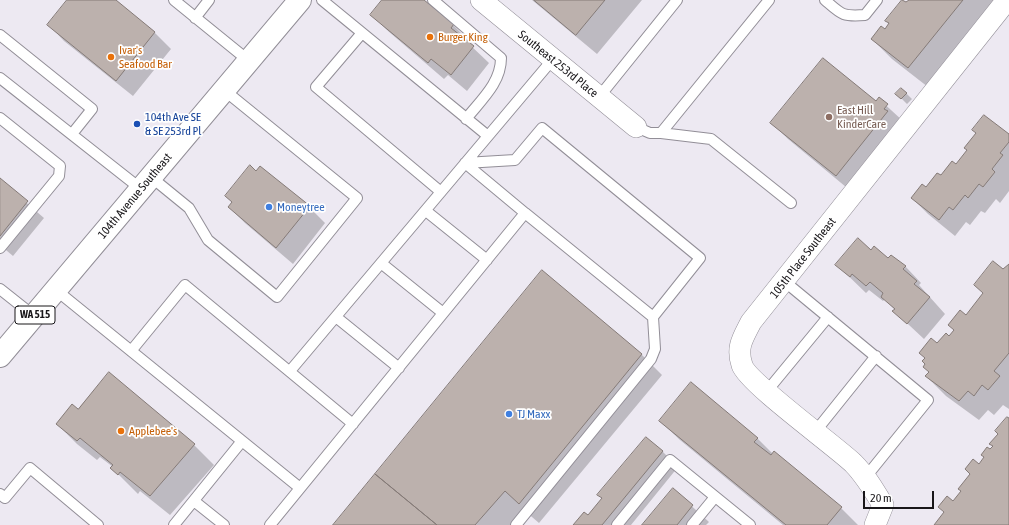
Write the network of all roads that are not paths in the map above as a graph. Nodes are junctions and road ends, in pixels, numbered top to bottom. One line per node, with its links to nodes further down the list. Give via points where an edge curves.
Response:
1 (174, 0): 12 (lane)
2 (210, 0): 12 (lane)
3 (300, 0): 16 (main road, 104th Avenue Southeast / WA 515)
4 (322, 0): 13 (lane)
5 (433, 0): 21 (lane, via 501,58 498,79)
6 (481, 0): 15 (street, Southeast 253rd Place)
7 (677, 0): 19 (lane)
8 (769, 0): 23 (lane)
9 (825, 0): 10 (lane, via 842,15 853,16 865,15)
10 (877, 0)
11 (1007, 0): 35 (street, 105th Place Southeast)
12 (195, 18): 16 (lane)
13 (362, 33): 21 (lane); 28 (lane, via 316,87)
14 (0, 35): 24 (lane, via 92,109)
15 (552, 59): 19 (street, Southeast 253rd Place); 25 (lane)
16 (249, 61): 18 (main road, 104th Avenue Southeast / WA 515)
17 (2, 83): 24 (lane)
18 (224, 90): 27 (main road, 104th Avenue Southeast / WA 515); 27 (lane, via 358,198 277,297 208,240 189,208)
19 (600, 98): 22 (street, Southeast 253rd Place)
20 (0, 118): 32 (lane, via 60,166 60,176)
21 (466, 119): 25 (lane)
22 (636, 127): 23 (lane, via 650,133)
23 (661, 133): 29 (lane, via 711,139)
24 (72, 134): 27 (lane)
25 (488, 136): 26 (lane)
26 (465, 163): 28 (lane); 31 (lane); 41 (lane, via 515,160 542,128 700,258)
27 (146, 183): 37 (main road, 104th Avenue Southeast / WA 515)
28 (441, 192): 30 (lane)
29 (791, 203)
30 (426, 211): 33 (lane); 34 (lane)
31 (525, 213): 33 (lane); 41 (lane)
32 (0, 248)
33 (486, 260): 38 (lane)
34 (381, 263): 38 (lane); 40 (lane)
35 (784, 281): 42 (lane); 48 (street, 105th Place Southeast, via 751,322 739,345 742,366)
36 (0, 289): 39 (lane)
37 (56, 290): 39 (main road, 104th Avenue Southeast / WA 515); 43 (lane)
38 (443, 313): 46 (lane)
39 (34, 316): 44 (main road, 104th Avenue Southeast / WA 515)
40 (336, 317): 46 (lane); 47 (lane)
41 (653, 317): 61 (lane, via 656,349 652,360)
42 (828, 317): 45 (lane); 48 (lane)
43 (131, 351): 47 (lane, via 186,285); 51 (lane)
44 (0, 356)
45 (876, 356): 50 (lane); 52 (lane, via 928,400)
46 (399, 368): 49 (lane)
47 (290, 371): 49 (lane)
48 (767, 391): 50 (street, 105th Place Southeast)
49 (353, 424): 53 (lane)
50 (815, 432): 52 (street, 105th Place Southeast, via 853,464)
51 (242, 441): 53 (lane); 56 (lane)
52 (865, 478): 65 (street, 105th Place Southeast, via 883,505)
53 (300, 488): 60 (lane)
54 (715, 496): 62 (lane, via 670,460); 63 (lane); 64 (lane)
55 (2, 499): 57 (lane, via 30,468)
56 (194, 500): 58 (lane); 59 (lane)
57 (98, 525)
58 (174, 525)
59 (224, 525)
60 (270, 525)
61 (516, 525)
62 (617, 525)
63 (692, 525)
64 (750, 525)
65 (875, 525)

